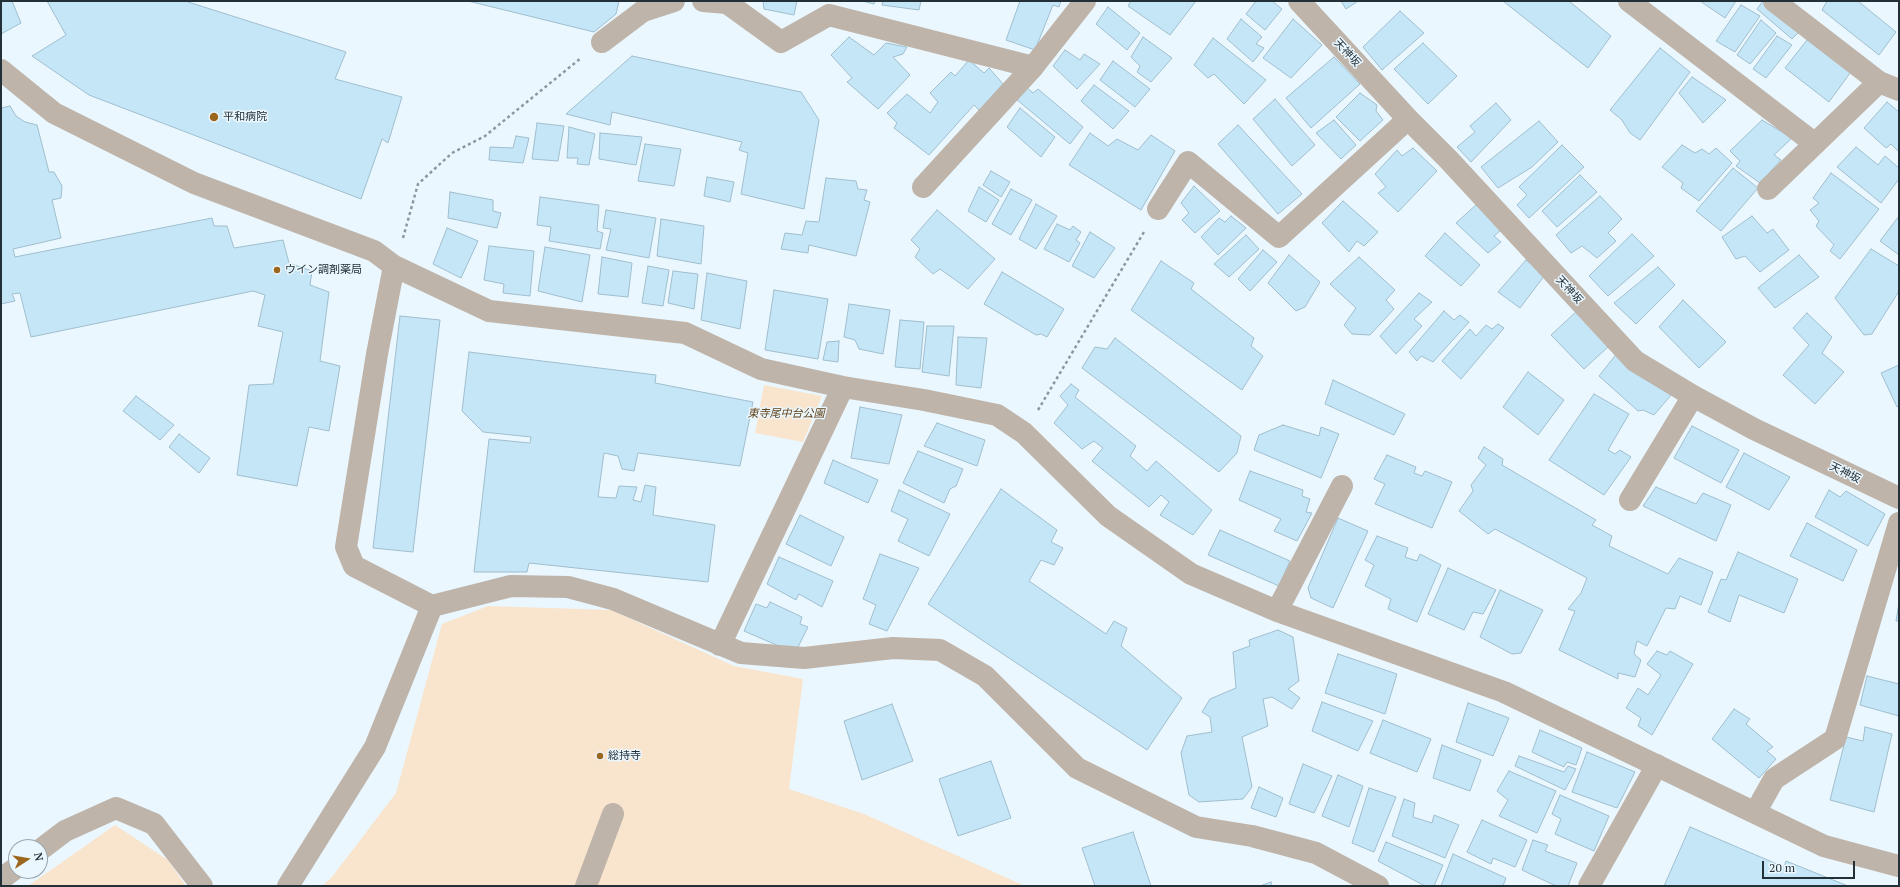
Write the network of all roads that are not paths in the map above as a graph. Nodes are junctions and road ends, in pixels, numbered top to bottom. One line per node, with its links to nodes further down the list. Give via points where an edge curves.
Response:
1 (674, 1): 7 (street)
2 (703, 1): 9 (street, via 727,3 781,42 829,15)
3 (1085, 1): 9 (street)
4 (1299, 1): 13 (street, 天神坂)
5 (1629, 1): 14 (street)
6 (1774, 1): 11 (street)
7 (644, 6): 8 (street)
8 (602, 42)
9 (1033, 67): 15 (street)
10 (1, 70): 18 (street, via 54,113 194,183 374,251)
11 (1879, 82): 12 (street); 14 (street)
12 (1899, 90)
13 (1408, 119): 17 (street, via 1279,237 1188,162); 20 (street, 天神坂, via 1635,361)
14 (1814, 143): 16 (street)
15 (923, 187)
16 (1768, 189)
17 (1158, 209)
18 (394, 266): 19 (street, via 489,311 685,333 761,369); 25 (street, via 346,547 354,566)
19 (843, 387): 26 (street, via 997,415 1024,433 1108,516 1127,530 1191,574); 27 (street)
20 (1693, 396): 22 (street, 天神坂, via 1754,429); 23 (street)
21 (1342, 486): 26 (street)
22 (1899, 498)
23 (1630, 500)
24 (1899, 523): 29 (street, via 1835,739 1774,780)
25 (432, 606): 27 (street, via 511,586 568,587 613,599); 34 (street, via 375,747)
26 (1277, 611): 28 (street, via 1504,692)
27 (720, 645): 36 (street, via 741,653 804,658 893,648 940,650 985,676 1077,768 1196,827 1252,836 1316,853)
28 (1657, 765): 29 (street); 37 (street)
29 (1755, 813): 32 (street, via 1824,846)
30 (613, 814): 35 (street)
31 (48, 844): 33 (street, via 65,831 116,808 154,824)
32 (1899, 866)
33 (202, 886)
34 (288, 886)
35 (586, 886)
36 (1378, 886)
37 (1589, 886)

